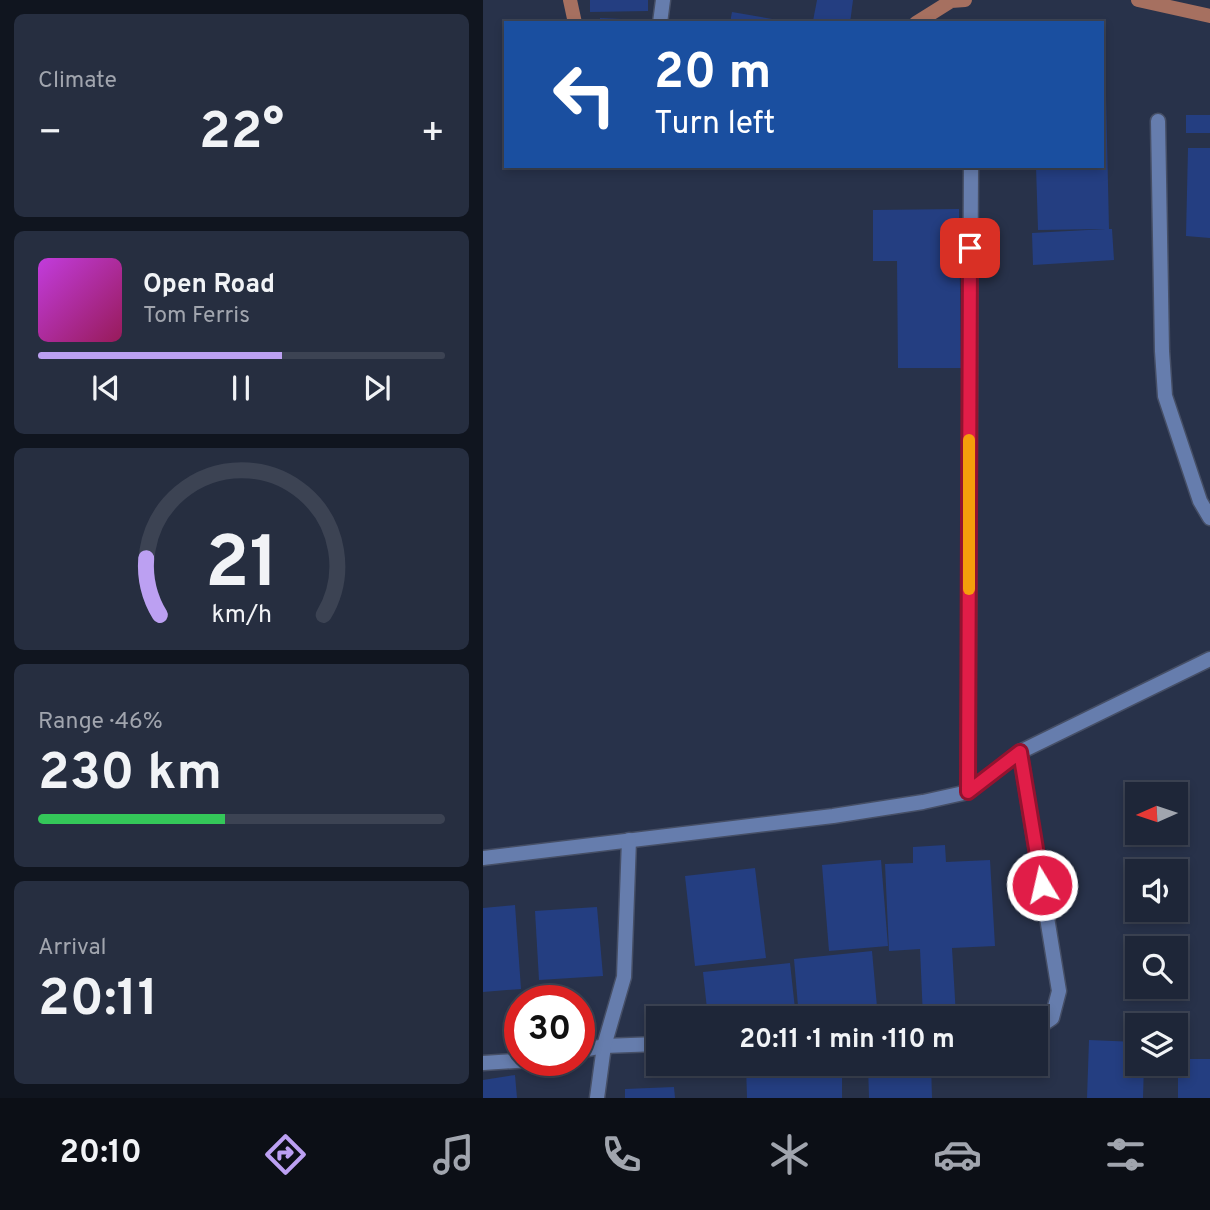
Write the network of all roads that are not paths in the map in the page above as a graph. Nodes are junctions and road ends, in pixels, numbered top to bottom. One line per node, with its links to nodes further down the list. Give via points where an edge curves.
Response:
1 (663, 0): 2 (street)
2 (660, 21)
3 (1158, 121): 5 (street, via 1165,396)
4 (971, 168): 8 (street)
5 (1210, 518)
6 (1210, 659): 7 (street)
7 (1020, 752): 8 (street); 11 (street, via 1059,991)
8 (968, 792): 9 (street, via 833,816)
9 (629, 840): 10 (street); 13 (street, via 624,977)
10 (483, 858)
11 (1048, 1021)
12 (646, 1044): 13 (street)
13 (604, 1046): 14 (street); 17 (street)
14 (595, 1048)
15 (504, 1062): 16 (street)
16 (483, 1063)
17 (597, 1098)

